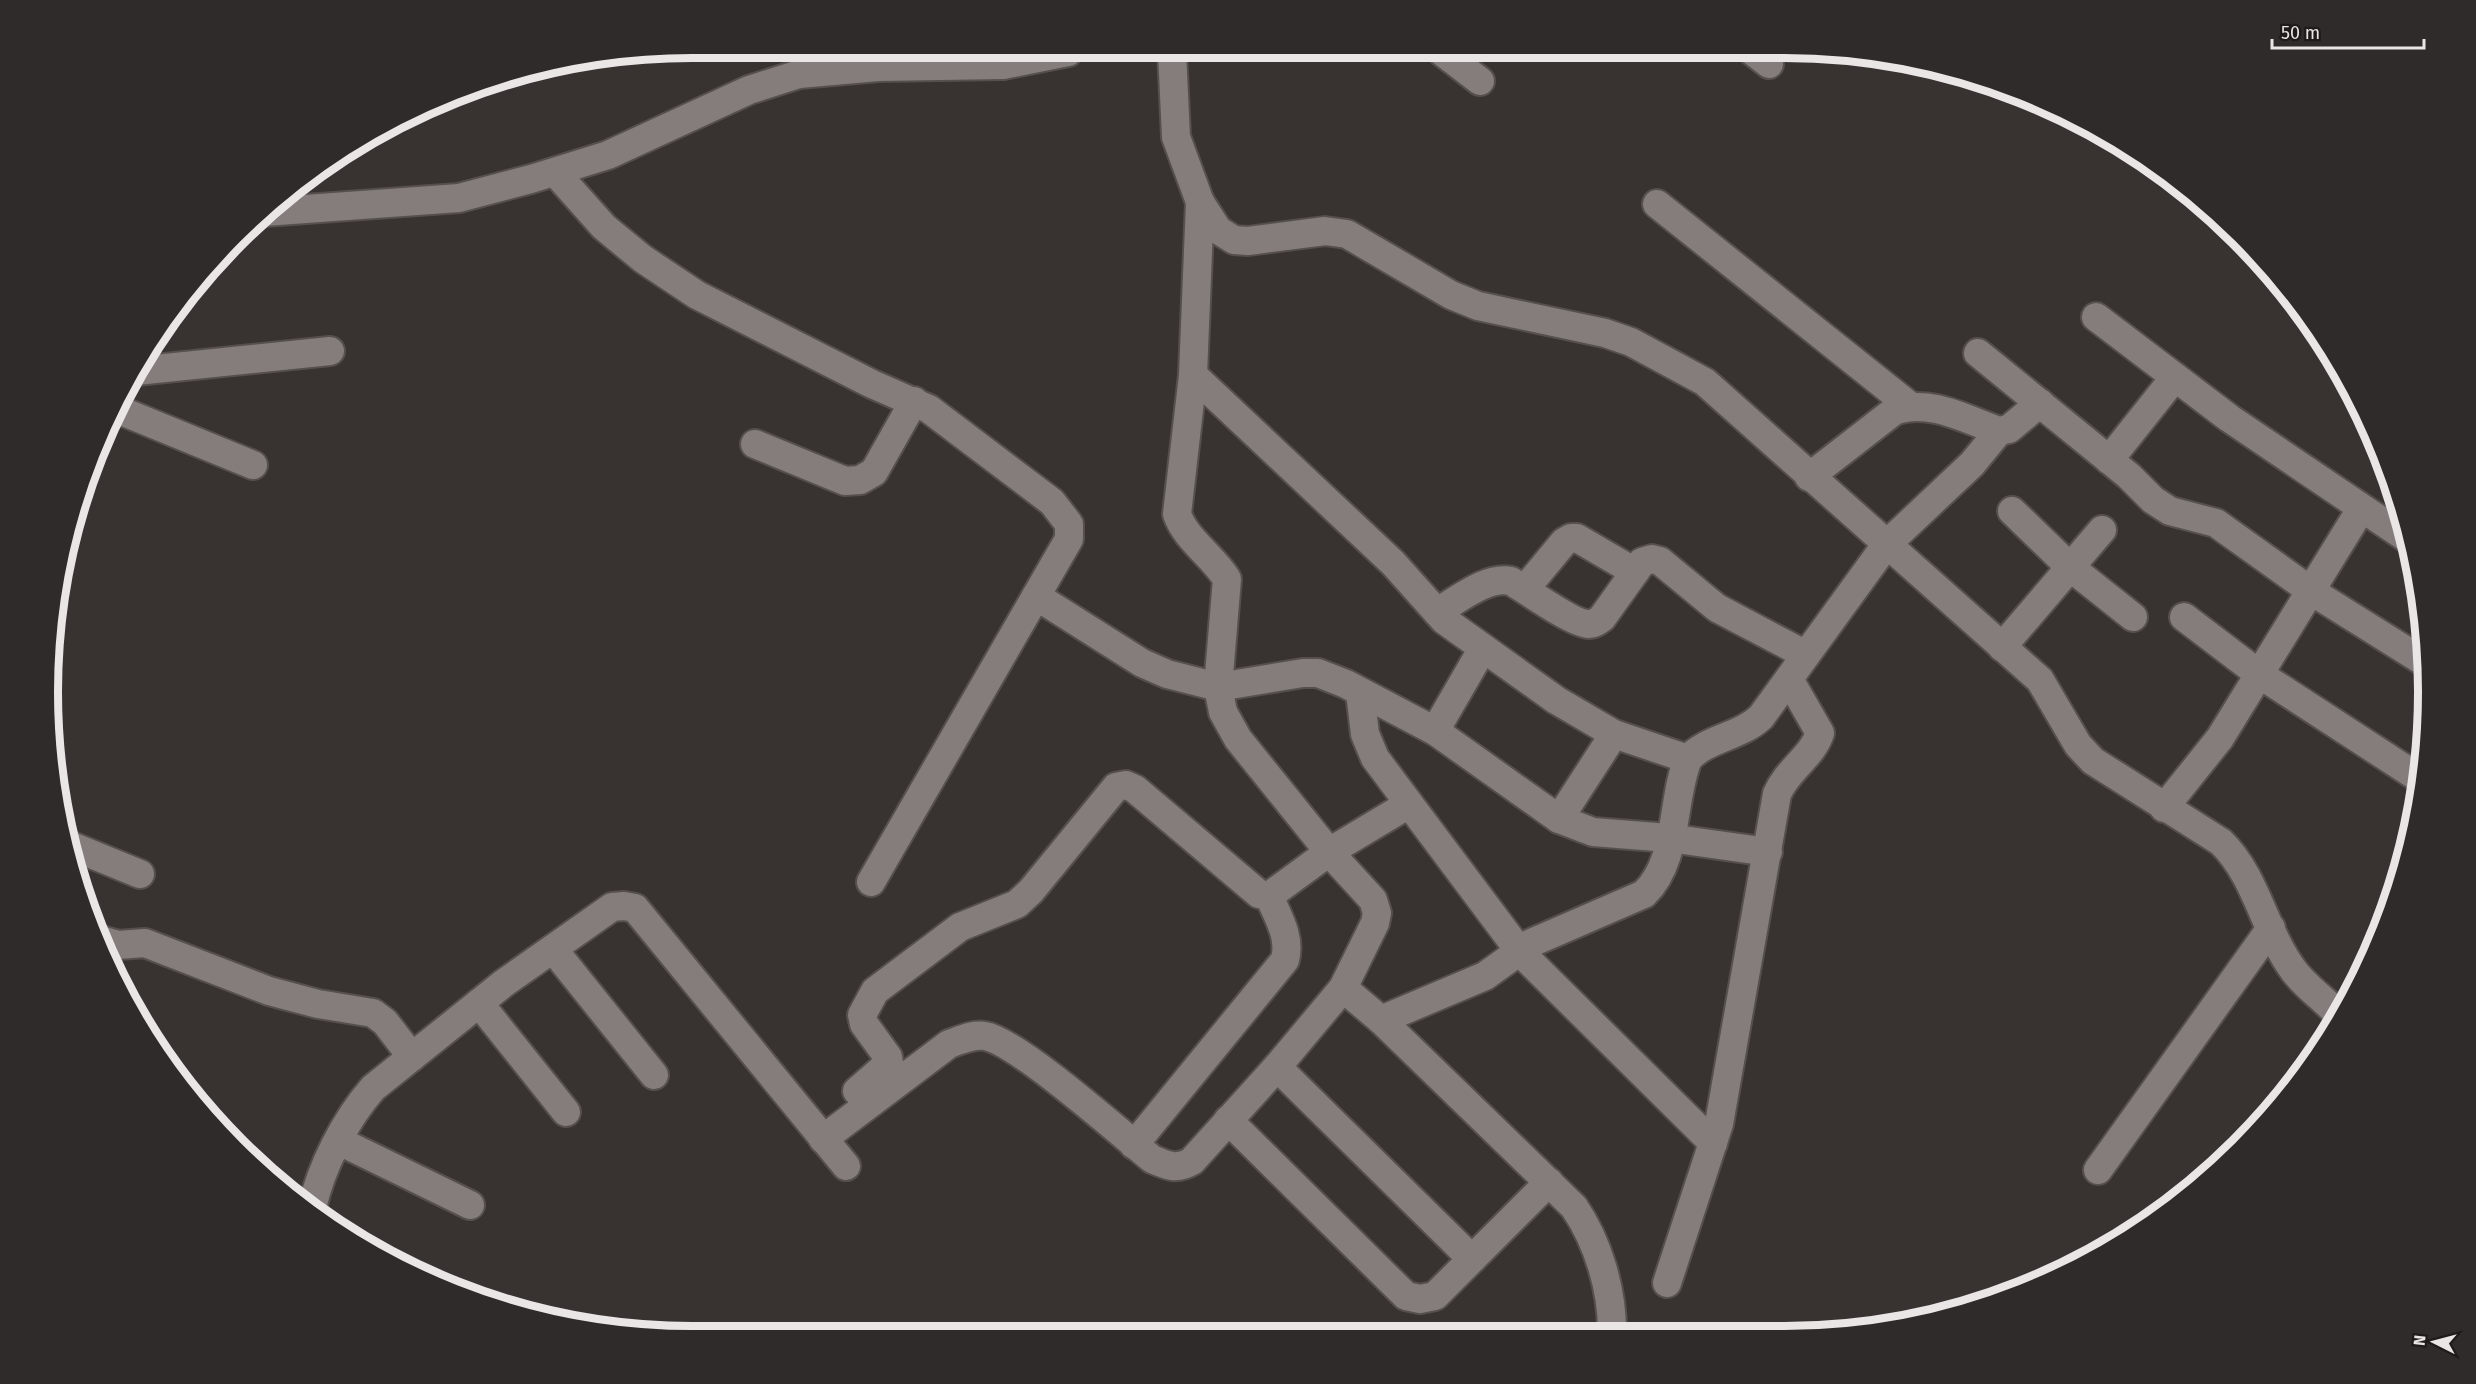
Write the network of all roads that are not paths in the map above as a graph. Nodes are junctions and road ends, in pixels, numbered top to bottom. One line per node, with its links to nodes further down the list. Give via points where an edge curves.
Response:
1 (1034, 58): 5 (street, via 1003,65 878,67 799,74 749,90 608,155)
2 (1172, 58): 6 (street, via 1176,137)
3 (1450, 58): 4 (street)
4 (1480, 81)
5 (555, 172): 8 (street, via 459,198); 15 (street, via 604,227 697,295)
6 (1200, 202): 13 (street); 23 (street, via 1218,230 1234,240 1325,231 1347,234 1451,295 1478,306 1631,342 1705,382)
7 (1657, 204): 17 (street)
8 (280, 211)
9 (2096, 316): 14 (street)
10 (330, 351): 12 (street)
11 (1978, 353): 16 (street)
12 (146, 370)
13 (1193, 375): 34 (street, via 1393,563); 43 (street, via 1177,514 1182,527 1227,579)
14 (2175, 377): 21 (street); 24 (street)
15 (914, 401): 20 (street, via 874,472 860,480 846,481); 33 (street, via 1052,502 1069,524 1069,539)
16 (2040, 404): 19 (street, via 2009,429); 21 (street)
17 (1910, 405): 19 (street, via 1929,406); 23 (street, via 1894,411)
18 (124, 412): 22 (street)
19 (1999, 431): 28 (street, via 1972,464)
20 (755, 444)
21 (2109, 460): 32 (street, via 2153,500 2170,511 2216,523)
22 (253, 465)
23 (1809, 477): 28 (street)
24 (2361, 509): 27 (street); 32 (street)
25 (2012, 512): 29 (street)
26 (2102, 530): 29 (street)
27 (2397, 532)
28 (1886, 545): 38 (street); 39 (street)
29 (2070, 567): 35 (street); 38 (street)
30 (1635, 572): 31 (street, via 1578,538 1571,538); 31 (street, via 1602,618 1587,624); 39 (street, via 1642,562 1660,561 1717,608)
31 (1525, 589): 34 (street, via 1502,579 1485,584)
32 (2311, 591): 40 (street); 41 (street)
33 (1036, 596): 43 (street, via 1142,663); 57 (street)
34 (1437, 612): 37 (street)
35 (2133, 617)
36 (2184, 617): 41 (street)
37 (1483, 648): 45 (street); 46 (street, via 1556,700)
38 (2002, 648): 50 (street, via 2040,680 2078,745 2093,761)
39 (1806, 655): 42 (street)
40 (2416, 657)
41 (2259, 674): 48 (street); 50 (street, via 2220,738)
42 (1789, 679): 47 (street, via 1753,725 1696,750); 55 (street, via 1820,733 1816,745 1782,783)
43 (1218, 687): 44 (street, via 1318,673); 54 (street, via 1224,712 1238,739)
44 (1360, 692): 45 (street); 49 (street, via 1369,747)
45 (1435, 731): 51 (street)
46 (1614, 734): 47 (street); 51 (street)
47 (1688, 759): 52 (street)
48 (2412, 774)
49 (1410, 804): 54 (street); 62 (street)
50 (2164, 808): 59 (street, via 2234,854)
51 (1559, 819): 52 (street, via 1593,832)
52 (1669, 838): 55 (street); 62 (street, via 1664,865 1644,894 1539,940)
53 (78, 849): 56 (street)
54 (1329, 852): 58 (street); 63 (street, via 1374,900 1377,913)
55 (1768, 852): 74 (street)
56 (140, 874)
57 (871, 882)
58 (1269, 896): 72 (street, via 1259,894 1135,789 1126,785 1116,787 1017,904 960,927 875,991 862,1015 889,1063); 75 (street, via 1285,935 1285,960)
59 (2271, 928): 65 (street, via 2294,972); 77 (street)
60 (111, 943): 67 (street, via 144,943 269,992 373,1013 385,1022)
61 (553, 949): 64 (street); 69 (street); 72 (street, via 612,908 635,908)
62 (1521, 953): 66 (street, via 1485,976); 74 (street)
63 (1343, 988): 66 (street); 68 (street)
64 (479, 1003): 67 (street); 70 (street)
65 (2333, 1009)
66 (1381, 1020): 78 (street)
67 (412, 1057): 73 (street, via 366,1095)
68 (1277, 1067): 71 (street); 81 (street)
69 (654, 1075)
70 (566, 1112)
71 (1228, 1120): 75 (street, via 1182,1167 1170,1167 1152,1159); 81 (street, via 1406,1296 1435,1296)
72 (818, 1132): 75 (street, via 949,1044 974,1035 1002,1042 1026,1058); 76 (street)
73 (339, 1141): 79 (street); 80 (street)
74 (1713, 1143): 82 (street)
75 (1134, 1144)
76 (846, 1166)
77 (2097, 1170)
78 (1548, 1182): 81 (street); 83 (street, via 1575,1207 1590,1230 1609,1295)
79 (314, 1200)
80 (470, 1205)
81 (1472, 1259)
82 (1667, 1283)
83 (1612, 1326)

